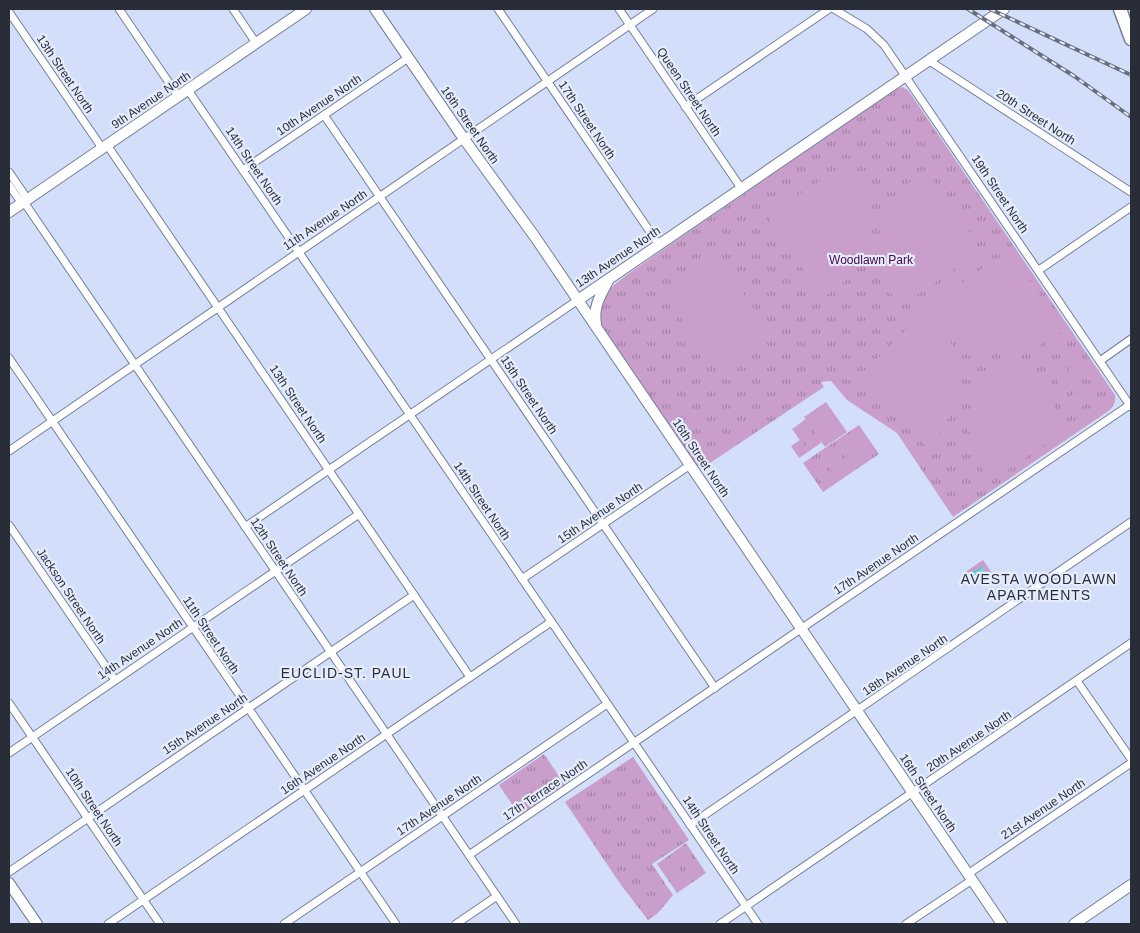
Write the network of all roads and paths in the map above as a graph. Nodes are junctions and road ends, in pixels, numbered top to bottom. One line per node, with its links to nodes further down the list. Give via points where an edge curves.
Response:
1 (119, 9): 21 (street)
2 (233, 9): 15 (street)
3 (306, 9): 15 (street, 9th Avenue North)
4 (375, 9): 16 (street, 16th Street North)
5 (498, 9): 19 (street, 17th Street North)
6 (619, 9): 13 (street, Queen Street North)
7 (654, 9): 13 (street, 11th Avenue North)
8 (829, 9): 22 (street)
9 (834, 9): 18 (street, 19th Street North, via 876,36)
10 (1004, 9): 17 (street, 13th Avenue North)
11 (1120, 9): 14 (highway)
12 (9, 12): 25 (street, 13th Street North)
13 (630, 25): 19 (street, 11th Avenue North); 22 (street, Queen Street North)
14 (1131, 39)
15 (256, 43): 20 (street, 9th Avenue North)
16 (408, 58): 23 (street, 10th Avenue North); 24 (street, 16th Street North)
17 (928, 60): 18 (street, 13th Avenue North); 30 (street, 20th Street North)
18 (906, 76): 29 (street, 13th Avenue North); 37 (street, 19th Street North)
19 (547, 82): 24 (street, 11th Avenue North); 35 (street, 17th Street North)
20 (188, 90): 21 (street, 9th Avenue North); 26 (street, 14th Street North)
21 (178, 96): 25 (street, 9th Avenue North)
22 (685, 106): 29 (street, Queen Street North)
23 (324, 115): 26 (street, 10th Avenue North); 31 (street, 15th Street North)
24 (464, 139): 31 (street, 11th Avenue North); 39 (street, 16th Street North)
25 (104, 147): 32 (street, 9th Avenue North); 40 (street, 13th Street North)
26 (243, 170): 36 (street, 14th Street North)
27 (9, 172): 32 (street, 12th Street North, via 24,194)
28 (9, 185): 32 (street, 12th Street North)
29 (741, 188): 35 (street, 13th Avenue North)
30 (1131, 192)
31 (379, 197): 36 (street, 11th Avenue North); 44 (street, 15th Street North)
32 (24, 202): 34 (street, 9th Avenue North); 46 (street, 12th Street North)
33 (1131, 207): 37 (street)
34 (9, 212)
35 (658, 245): 38 (street, 13th Avenue North)
36 (299, 252): 40 (street, 11th Avenue North); 48 (street, 14th Street North)
37 (1039, 270): 45 (street, 19th Street North)
38 (610, 278): 39 (street, 13th Avenue North); 41 (street, via 597,301)
39 (578, 300): 41 (street, 16th Street North); 44 (street, 13th Avenue North)
40 (218, 307): 46 (street, 11th Avenue North); 52 (street, 13th Street North)
41 (596, 327): 51 (street, 16th Street North)
42 (1131, 340): 45 (street)
43 (9, 358): 49 (street, 11th Street North)
44 (490, 359): 48 (street, 13th Avenue North); 55 (street, 15th Street North)
45 (1100, 361): 47 (street, 19th Street North)
46 (134, 365): 49 (street, 11th Avenue North); 57 (street, 12th Street North)
47 (1131, 405): 63 (street, 17th Avenue North)
48 (410, 414): 52 (street, 13th Avenue North); 59 (street, 14th Street North)
49 (52, 421): 50 (street, 11th Avenue North); 62 (street, 11th Street North)
50 (9, 451)
51 (690, 465): 55 (street, 15th Avenue North); 63 (street, 16th Street North)
52 (329, 470): 53 (street, 13th Street North); 57 (street, 13th Avenue North)
53 (359, 514): 58 (street, 14th Avenue North); 60 (street, 13th Street North)
54 (1131, 522): 73 (street, 18th Avenue North)
55 (603, 524): 59 (street, 15th Avenue North); 69 (street, 15th Street North)
56 (9, 525): 67 (street, Jackson Street North)
57 (245, 527): 58 (street, 12th Street North)
58 (275, 571): 62 (street, 14th Avenue North); 65 (street, 12th Street North)
59 (522, 579): 61 (street, 14th Street North)
60 (414, 595): 65 (street, 15th Avenue North); 66 (street, 13th Street North)
61 (551, 622): 66 (street, 16th Avenue North); 71 (street, 14th Street North)
62 (193, 627): 67 (street, 14th Avenue North); 72 (street, 11th Street North)
63 (801, 629): 69 (street, 17th Avenue North); 73 (street, 16th Street North)
64 (1131, 643): 68 (street, 20th Avenue North)
65 (331, 652): 72 (street, 15th Avenue North); 74 (street, 12th Street North)
66 (470, 677): 74 (street, 16th Avenue North)
67 (115, 680): 75 (street, 14th Avenue North)
68 (1077, 681): 78 (street); 80 (street, 20th Avenue North)
69 (715, 688): 76 (street, 17th Avenue North)
70 (9, 703): 75 (street, 10th Street North)
71 (607, 704): 76 (street, 14th Street North); 81 (street, 17th Avenue North)
72 (248, 708): 79 (street, 11th Street North); 82 (street, 15th Avenue North)
73 (857, 711): 80 (street, 16th Street North); 83 (street, 18th Avenue North)
74 (386, 734): 79 (street, 16th Avenue North); 81 (street, 12th Street North)
75 (32, 737): 77 (street, 14th Avenue North); 82 (street, 10th Street North)
76 (634, 743): 83 (street, 14th Street North); 84 (street, 17th Terrace North)
77 (9, 753)
78 (1131, 761): 87 (street, 21st Avenue North)
79 (304, 790): 86 (street, 11th Street North); 91 (street, 16th Avenue North)
80 (913, 793): 87 (street, 16th Street North); 92 (street, 20th Avenue North)
81 (442, 816): 84 (street, 12th Street North); 86 (street, 17th Avenue North)
82 (87, 818): 85 (street, 15th Avenue North); 91 (street, 10th Street North)
83 (690, 825): 92 (street, 14th Street North)
84 (469, 855): 90 (street, 12th Street North)
85 (9, 872)
86 (360, 872): 96 (street, 17th Avenue North); 97 (street, 11th Street North)
87 (970, 877): 102 (street, 21st Avenue North); 103 (street, 16th Street North)
88 (9, 883): 93 (street)
89 (1131, 885): 104 (street)
90 (497, 896): 98 (street); 99 (street, 12th Street North)
91 (143, 900): 94 (street, 16th Avenue North); 95 (street, 10th Street North)
92 (746, 907): 100 (street, 20th Avenue North); 101 (street, 14th Street North)
93 (37, 924)
94 (108, 924)
95 (160, 924)
96 (284, 924)
97 (396, 924)
98 (456, 924)
99 (516, 924)
100 (720, 924)
101 (758, 924)
102 (906, 924)
103 (1002, 924)
104 (1074, 924)

